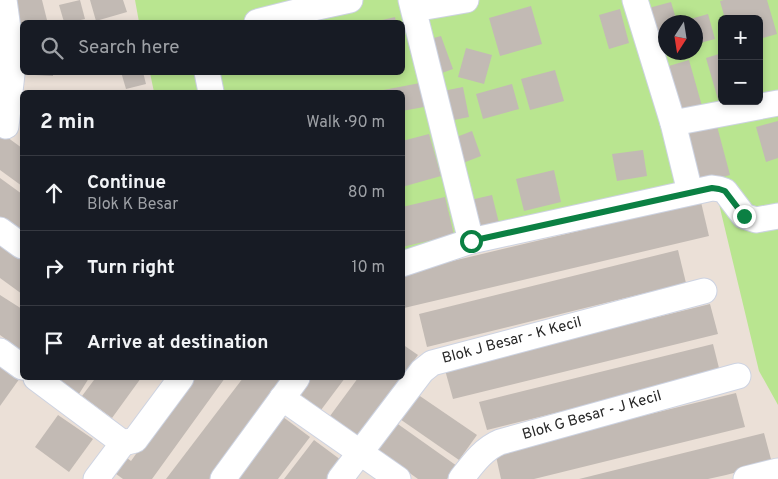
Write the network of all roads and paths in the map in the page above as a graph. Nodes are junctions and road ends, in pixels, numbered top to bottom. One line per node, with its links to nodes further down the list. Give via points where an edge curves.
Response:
1 (4, 0): 7 (street)
2 (350, 0): 6 (street)
3 (466, 0): 5 (street)
4 (635, 0): 11 (street)
5 (412, 5): 16 (street)
6 (265, 20)
7 (16, 43): 12 (street)
8 (208, 75): 9 (street)
9 (211, 90)
10 (778, 103): 11 (street)
11 (673, 123): 13 (street)
12 (10, 128)
13 (690, 192): 14 (street, via 719,189 725,191 744,216 756,220); 16 (street)
14 (778, 216)
15 (0, 230): 17 (street)
16 (471, 241): 18 (street)
17 (20, 245)
18 (405, 263)
19 (704, 291): 29 (street, Blok J Besar - K Kecil, via 432,363 422,371)
20 (0, 351): 21 (street)
21 (20, 366)
22 (738, 376): 35 (street, Blok G Besar - J Kecil, via 500,442 484,452)
23 (39, 380): 28 (street)
24 (160, 380): 28 (street, via 122,430)
25 (180, 380): 28 (street, via 135,440)
26 (296, 380): 27 (street)
27 (282, 398): 29 (street); 32 (street)
28 (123, 443): 31 (street)
29 (359, 453): 33 (street, Blok J Besar - K Kecil); 34 (street)
30 (778, 471): 36 (street)
31 (96, 479)
32 (223, 479)
33 (340, 479)
34 (398, 479)
35 (460, 479)
36 (746, 479)

